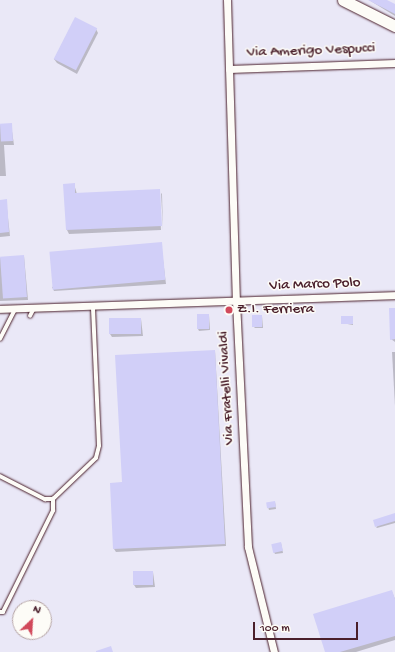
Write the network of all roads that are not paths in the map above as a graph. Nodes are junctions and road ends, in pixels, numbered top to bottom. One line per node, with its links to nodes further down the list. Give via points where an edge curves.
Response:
1 (227, 0): 5 (street, Via Fratelli Vivaldi)
2 (343, 0): 3 (main road, Via Amerigo Vespucci)
3 (395, 26)
4 (395, 63): 5 (street, Via Amerigo Vespucci)
5 (229, 69): 7 (street, Via Fratelli Vivaldi)
6 (395, 295): 7 (street, Via Marco Polo)
7 (236, 301): 8 (street, Via Marco Polo); 17 (street, Via Fratelli Vivaldi, via 248,547)
8 (93, 306): 10 (street, Via Marco Polo); 15 (lane, via 99,446 96,458)
9 (16, 308): 10 (street, Via Marco Polo); 11 (street, Via Marco Polo); 13 (lane)
10 (34, 308): 12 (lane)
11 (0, 309)
12 (30, 316)
13 (0, 339)
14 (0, 476): 15 (lane, via 45,499)
15 (53, 499): 16 (lane, via 53,511)
16 (0, 612)
17 (274, 652)

